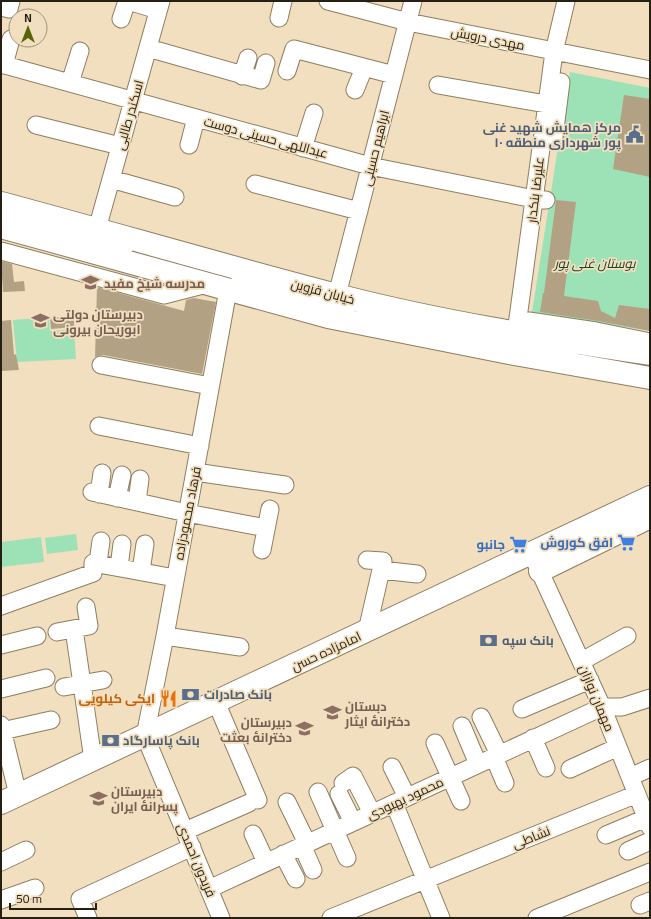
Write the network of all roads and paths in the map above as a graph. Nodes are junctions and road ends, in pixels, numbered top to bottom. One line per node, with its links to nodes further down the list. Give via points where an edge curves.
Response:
1 (11, 1): 8 (street, via 9,9)
2 (127, 1): 7 (street); 10 (street)
3 (283, 1): 9 (street)
4 (328, 1): 11 (street, مهدی درویش)
5 (413, 1): 11 (street, ابراهیم حسینی)
6 (566, 1): 15 (street, علیرضا بنکدار)
7 (160, 5): 13 (street, اسکندر طالبی)
8 (1, 6)
9 (279, 18)
10 (121, 19)
11 (408, 22): 15 (street, مهدی درویش); 22 (street, ابراهیم حسینی)
12 (8, 48): 18 (street)
13 (148, 48): 23 (street); 27 (street, اسکندر طالبی)
14 (80, 51): 24 (street)
15 (560, 53): 20 (street, مهدی درویش); 28 (street, علیرضا بنکدار); 39 (street, علیرضا بنکدار)
16 (248, 58): 23 (street)
17 (266, 63): 23 (street, via 261,80)
18 (3, 65): 24 (street, عبداللهی حسینی دوست)
19 (364, 68): 21 (street, via 294,49); 22 (street); 26 (street)
20 (650, 70)
21 (286, 71)
22 (394, 75): 35 (street, ابراهیم حسینی)
23 (242, 76)
24 (70, 83): 27 (street, عبداللهی حسینی دوست)
25 (438, 85): 28 (street)
26 (355, 90)
27 (133, 101): 30 (street, عبداللهی حسینی دوست); 33 (street, اسکندر طالبی)
28 (546, 104): 39 (street, علیرضا بنکدار)
29 (314, 114): 34 (street)
30 (196, 118): 32 (street); 34 (street, عبداللهی حسینی دوست)
31 (36, 125): 33 (street)
32 (189, 145)
33 (120, 146): 36 (street, اسکندر طالبی)
34 (303, 148): 35 (street, عبداللهی حسینی دوست)
35 (370, 166): 39 (street, عبداللهی حسینی دوست); 41 (street, ابراهیم حسینی)
36 (111, 178): 38 (street); 44 (street, اسکندر طالبی)
37 (255, 184): 41 (street)
38 (176, 197)
39 (540, 199): 51 (street, علیرضا بنکدار)
40 (1, 202): 44 (main road, خیابان قزوین)
41 (359, 211): 50 (street, ابراهیم حسینی)
42 (1, 214): 55 (street, via 308,299 521,345)
43 (1, 226): 46 (main road, خیابان قزوین)
44 (97, 229): 50 (main road, خیابان قزوین)
45 (1, 251): 47 (street)
46 (125, 261): 47 (street); 48 (main road, خیابان قزوین)
47 (87, 274): 48 (street, via 164,295)
48 (206, 284): 49 (main road, خیابان قزوین)
49 (228, 290): 56 (main road, خیابان قزوین, via 328,317); 57 (street, فرهاد محمودزاده)
50 (337, 295): 51 (main road, خیابان قزوین, via 429,316)
51 (525, 330): 52 (street, via 596,331); 53 (main road, خیابان قزوین)
52 (650, 342)
53 (650, 354)
54 (101, 365): 57 (street)
55 (650, 367)
56 (650, 378)
57 (210, 386): 59 (street, فرهاد محمودزاده)
58 (99, 426): 59 (street)
59 (200, 446): 60 (street, فرهاد محمودزاده)
60 (195, 472): 64 (street); 69 (street, فرهاد محمودزاده)
61 (102, 473): 65 (street, via 95,493)
62 (122, 475): 65 (street)
63 (140, 479): 67 (street)
64 (285, 485)
65 (118, 498): 67 (street)
66 (650, 498): 77 (main road, امامزاده حسن)
67 (137, 502): 69 (street)
68 (270, 509): 71 (street)
69 (187, 513): 71 (street); 83 (street, فرهاد محمودزاده)
70 (650, 517): 77 (main road, امامزاده حسن, via 609,536)
71 (266, 528): 75 (street)
72 (101, 541): 78 (street)
73 (122, 544): 79 (street)
74 (146, 544): 81 (street)
75 (262, 550)
76 (367, 560): 80 (street, via 383,561)
77 (536, 562): 87 (main road, امامزاده حسن); 94 (street, مهمان نوازان)
78 (95, 563): 79 (street); 84 (street, via 93,572)
79 (119, 567): 81 (street)
80 (381, 570): 82 (street); 87 (street)
81 (141, 571): 83 (street)
82 (417, 574)
83 (175, 578): 90 (street, فرهاد محمودزاده)
84 (1, 606)
85 (86, 607): 86 (street)
86 (82, 627): 88 (street); 98 (street)
87 (367, 631): 102 (main road, امامزاده حسن)
88 (57, 632)
89 (37, 636): 92 (street)
90 (165, 636): 93 (street); 109 (street, فرهاد محمودزاده)
91 (627, 636): 94 (street)
92 (1, 645)
93 (240, 647)
94 (582, 661): 97 (street, مهمان نوازان)
95 (46, 678): 100 (street)
96 (103, 680): 98 (street)
97 (590, 680): 103 (street, مهمان نوازان); 104 (street)
98 (82, 684): 99 (street); 114 (street)
99 (64, 687)
100 (1, 690)
101 (650, 698): 103 (street, via 622,706)
102 (216, 702): 109 (main road, امامزاده حسن); 133 (street, via 253,801)
103 (602, 706): 110 (street, محمود بهبودی); 112 (street, مهمان نوازان)
104 (522, 709)
105 (481, 717): 113 (street)
106 (51, 720): 108 (street)
107 (462, 726): 115 (street)
108 (2, 728): 125 (street)
109 (144, 736): 114 (main road, امامزاده حسن); 133 (street, فریدون احمدی)
110 (533, 738): 113 (street, محمود بهبودی); 117 (street)
111 (435, 743): 120 (street)
112 (618, 747): 119 (street); 121 (street, مهمان نوازان)
113 (496, 756): 115 (street, محمود بهبودی); 122 (street)
114 (93, 760): 125 (main road, امامزاده حسن)
115 (478, 764): 120 (street, محمود بهبودی)
116 (392, 767): 126 (street)
117 (546, 768)
118 (650, 768): 121 (street)
119 (570, 769)
120 (450, 777): 126 (street, محمود بهبودی); 128 (street)
121 (630, 777): 124 (street, مهمان نوازان)
122 (505, 784)
123 (318, 792): 132 (street)
124 (637, 794): 131 (street, مهمان نوازان); 148 (street, نشاطی)
125 (10, 799)
126 (400, 800): 129 (street, محمود بهبودی); 148 (street)
127 (287, 802): 137 (street)
128 (460, 802)
129 (372, 813): 130 (street, محمود بهبودی); 130 (street, via 353,776 341,789)
130 (353, 822): 132 (street, محمود بهبودی)
131 (648, 822): 135 (street)
132 (335, 830): 137 (street, محمود بهبودی); 142 (street)
133 (185, 831): 138 (street, فریدون احمدی)
134 (253, 834): 144 (street)
135 (606, 835)
136 (650, 841): 140 (street)
137 (304, 844): 141 (street, محمود بهبودی); 145 (street)
138 (192, 847): 150 (street, فریدون احمدی); 152 (street, via 80,899)
139 (26, 850): 143 (street)
140 (628, 851)
141 (283, 854): 144 (street, محمود بهبودی); 147 (street)
142 (347, 858)
143 (1, 862)
144 (266, 862): 150 (street, محمود بهبودی)
145 (313, 870)
146 (650, 872): 156 (street)
147 (296, 879)
148 (425, 880): 154 (street, نشاطی); 155 (street)
149 (35, 888): 151 (street)
150 (209, 889): 153 (street, فریدون احمدی)
151 (1, 900)
152 (88, 918)
153 (221, 918)
154 (331, 918)
155 (440, 918)
156 (536, 918)

